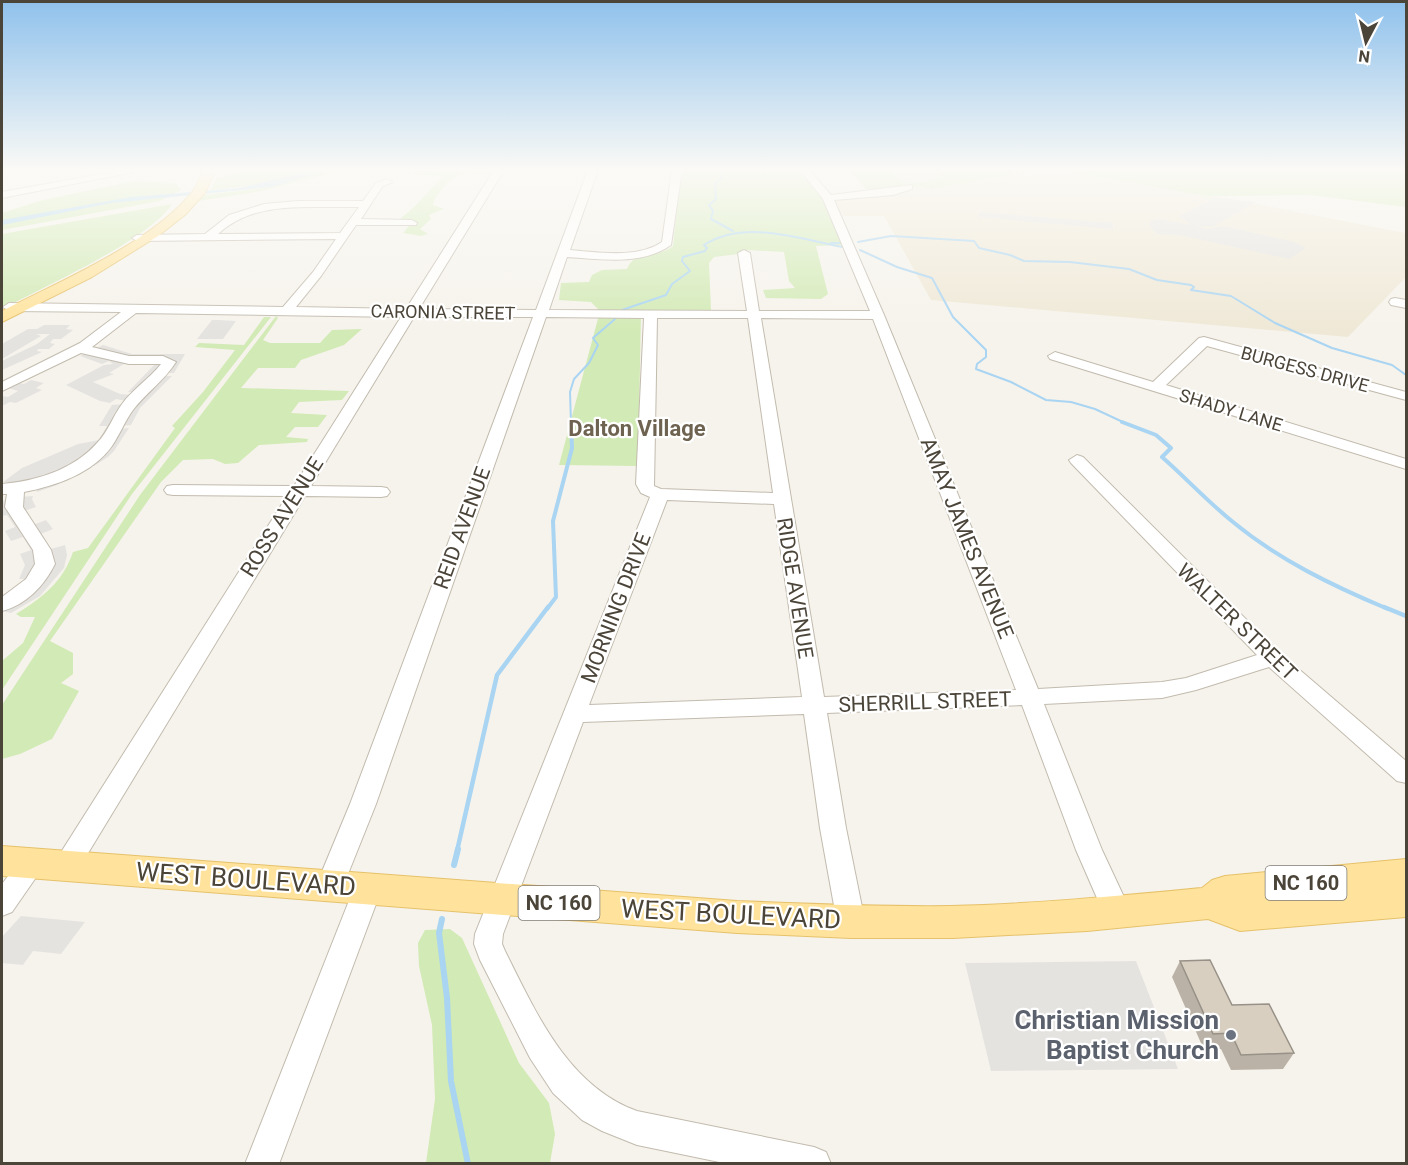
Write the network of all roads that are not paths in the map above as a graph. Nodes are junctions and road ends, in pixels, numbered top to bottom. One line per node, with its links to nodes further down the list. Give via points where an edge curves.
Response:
1 (163, 224): 9 (main road)
2 (222, 224): 10 (street)
3 (352, 224): 8 (street)
4 (465, 224): 16 (street, ROSS AVENUE)
5 (573, 224): 11 (street, REID AVENUE)
6 (670, 224): 11 (street, via 663,248 642,254)
7 (839, 224): 20 (street, AMAY JAMES AVENUE)
8 (342, 236): 10 (street); 14 (street)
9 (141, 238): 10 (street); 15 (main road)
10 (207, 238)
11 (562, 253): 17 (street, REID AVENUE)
12 (744, 253): 19 (street, RIDGE AVENUE)
13 (132, 310): 14 (street, CARONIA STREET); 15 (street, CARONIA STREET); 21 (street)
14 (287, 310): 16 (street, CARONIA STREET)
15 (8, 311)
16 (410, 312): 17 (street, CARONIA STREET); 30 (street, ROSS AVENUE)
17 (540, 313): 18 (street, CARONIA STREET); 42 (street, REID AVENUE)
18 (651, 315): 19 (street, CARONIA STREET); 32 (street, via 645,484 647,489)
19 (752, 315): 20 (street, CARONIA STREET); 33 (street, RIDGE AVENUE)
20 (878, 315): 36 (street, AMAY JAMES AVENUE)
21 (79, 349): 23 (street); 28 (street, via 121,359 169,362 129,405 110,438 94,455 57,475)
22 (1055, 356): 24 (street, SHADY LANE)
23 (2, 387)
24 (1156, 387): 25 (street, BURGESS DRIVE, via 1204,341); 27 (street, SHADY LANE)
25 (1407, 396)
26 (1077, 460): 35 (street, WALTER STREET)
27 (1407, 464)
28 (9, 489): 34 (street, via 14,507 42,550 45,564 30,587)
29 (173, 490): 30 (street)
30 (298, 491): 31 (street); 40 (street, ROSS AVENUE)
31 (381, 492)
32 (660, 494): 33 (street); 38 (street, MORNING DRIVE)
33 (781, 499): 37 (street, RIDGE AVENUE)
34 (2, 605)
35 (1272, 658): 36 (street, SHERRILL STREET, via 1162,690); 39 (street, WALTER STREET)
36 (1030, 698): 37 (street, SHERRILL STREET); 48 (street, AMAY JAMES AVENUE)
37 (814, 706): 38 (street, SHERRILL STREET); 49 (street, RIDGE AVENUE)
38 (575, 714): 44 (street, MORNING DRIVE)
39 (1407, 774)
40 (34, 863): 42 (main road, WEST BOULEVARD / NC 160); 47 (street, ROSS AVENUE)
41 (1407, 874): 46 (main road, WEST BOULEVARD / NC 160, via 1225,891)
42 (330, 886): 43 (main road, WEST BOULEVARD / NC 160)
43 (368, 888): 44 (main road, WEST BOULEVARD / NC 160); 50 (street)
44 (503, 899): 49 (main road, WEST BOULEVARD / NC 160, via 737,917); 51 (street, MORNING DRIVE, via 489,934 490,951 551,1066 569,1089 593,1109 621,1124)
45 (1407, 902): 46 (main road, WEST BOULEVARD / NC 160, via 1240,915)
46 (1209, 903): 48 (main road, WEST BOULEVARD / NC 160)
47 (2, 904)
48 (1117, 912): 49 (main road, WEST BOULEVARD / NC 160, via 1006,920)
49 (851, 921)
50 (262, 1164)
51 (814, 1164)

